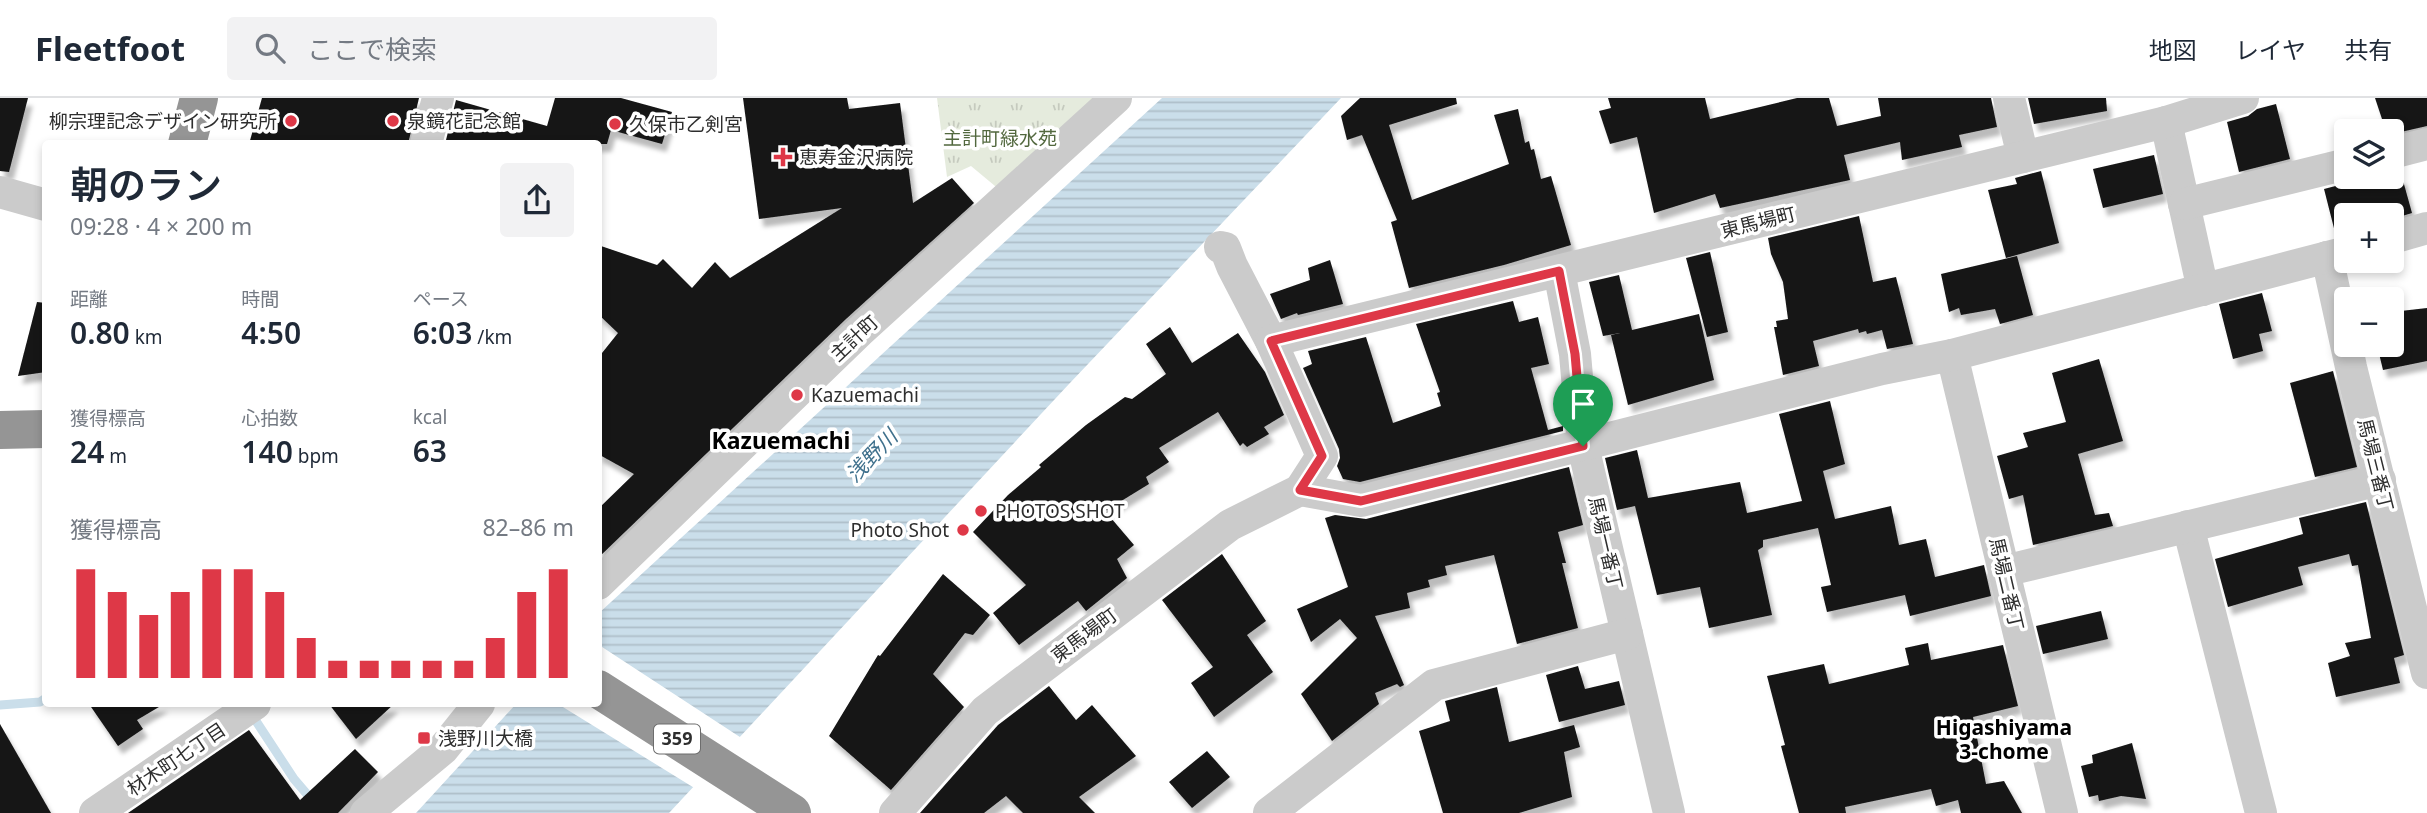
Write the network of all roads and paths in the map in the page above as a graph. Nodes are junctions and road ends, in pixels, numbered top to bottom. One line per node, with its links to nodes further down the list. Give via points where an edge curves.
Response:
1 (199, 98): 7 (highway)
2 (438, 98): 8 (street)
3 (2009, 98): 11 (street)
4 (2243, 98): 6 (street, 東馬場町)
5 (1111, 103): 32 (street, 主計町, via 859,332)
6 (2166, 121): 11 (street, 東馬場町); 15 (street)
7 (188, 140)
8 (427, 140)
9 (2427, 144): 10 (street)
10 (2404, 150)
11 (2023, 156): 20 (street, 東馬場町)
12 (2334, 167): 15 (street)
13 (0, 192): 14 (street)
14 (42, 204)
15 (2184, 204): 22 (street)
16 (2427, 228): 17 (street)
17 (2404, 235)
18 (1220, 247): 23 (street, via 1225,248)
19 (2334, 255): 22 (street)
20 (1559, 271): 23 (street, 東馬場町); 27 (street, 馬場一番丁, via 1575,354)
21 (2339, 273): 28 (street, 馬場三番丁, via 2351,367)
22 (2203, 290): 24 (street)
23 (1271, 341): 29 (street, via 1322,456)
24 (1952, 355): 27 (street); 31 (street, 馬場二番丁)
25 (42, 429): 26 (highway)
26 (0, 430)
27 (1583, 446): 29 (street, via 1361,501); 33 (street, 馬場一番丁)
28 (2380, 480): 30 (street); 34 (street, 馬場三番丁)
29 (1300, 490): 41 (street, 東馬場町, via 1230,525 985,711)
30 (2188, 526): 31 (street); 45 (street)
31 (2004, 571): 44 (street, 馬場二番丁)
32 (602, 580)
33 (1627, 634): 42 (street, via 1434,685); 43 (street, 馬場一番丁)
34 (2427, 673)
35 (602, 692): 38 (highway, 359)
36 (251, 707): 39 (street, 材木町七丁目)
37 (477, 707): 40 (street, via 443,749)
38 (771, 804)
39 (95, 813)
40 (366, 813)
41 (895, 813)
42 (1269, 813)
43 (1669, 813)
44 (2062, 813)
45 (2261, 813)

